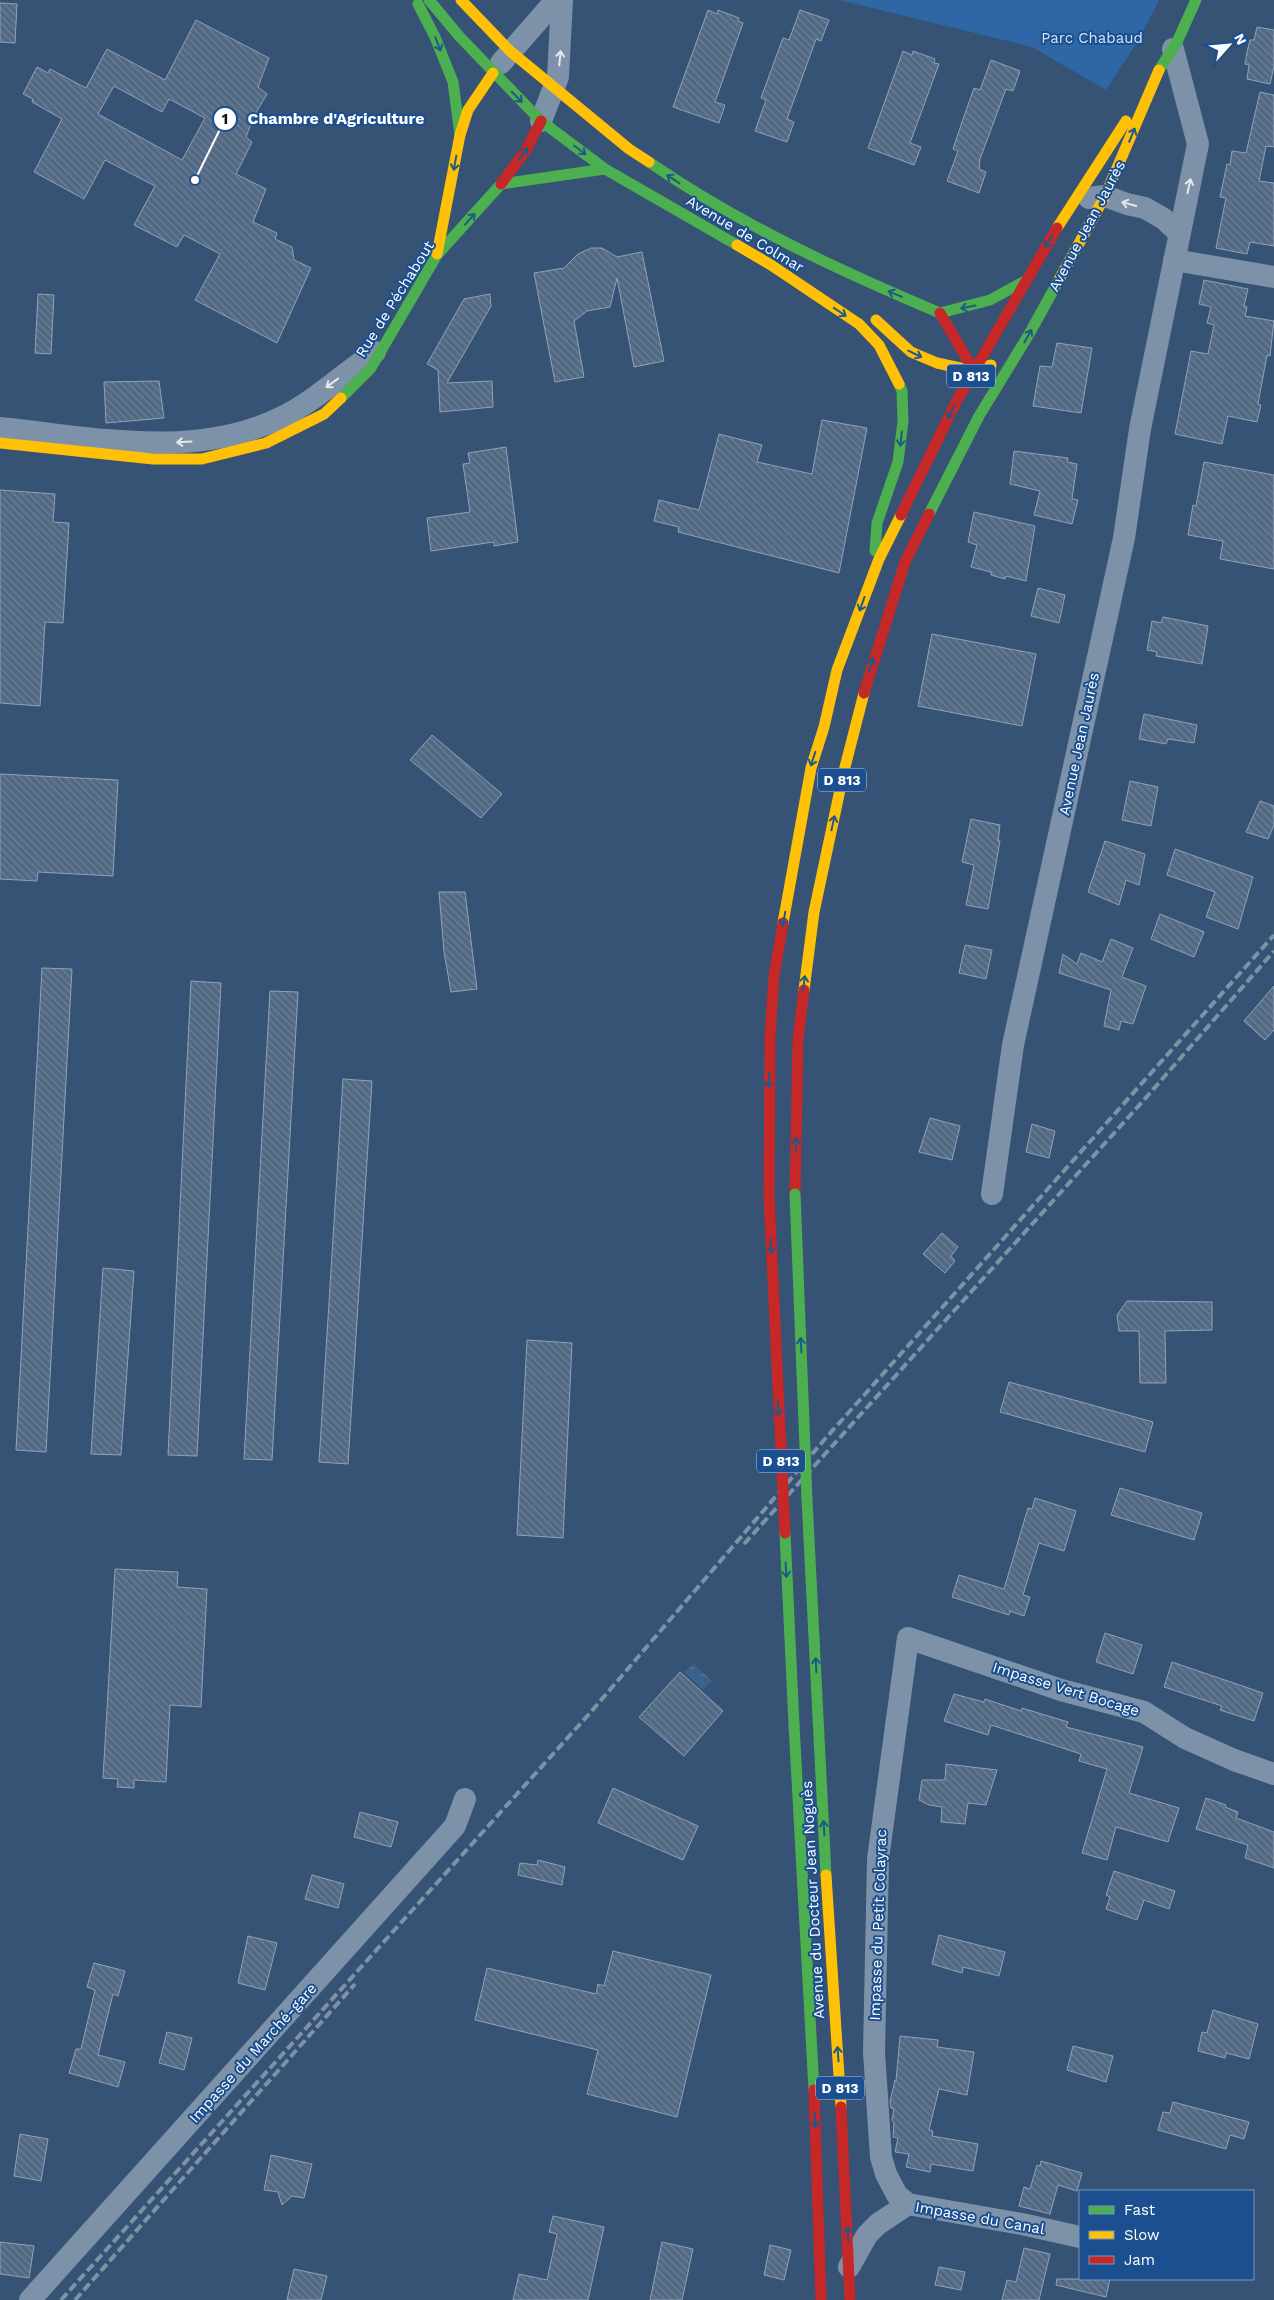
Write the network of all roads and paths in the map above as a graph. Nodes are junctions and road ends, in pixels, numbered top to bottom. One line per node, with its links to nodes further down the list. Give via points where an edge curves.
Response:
1 (416, 0): 15 (main road, one-way to 15, via 435,37 452,82)
2 (429, 0): 12 (main road, Avenue de Colmar)
3 (461, 0): 8 (main road, Avenue de Colmar)
4 (556, 0): 7 (street)
5 (562, 0): 13 (street, one-way to 5, via 561,47)
6 (1196, 0): 9 (main road, Avenue Jean Jaurès / D 813)
7 (539, 17): 8 (street, via 522,27 506,31); 10 (street)
8 (485, 27): 10 (main road, Avenue de Colmar)
9 (1172, 49): 11 (main road, Avenue Jean Jaurès / D 813); 20 (street, Avenue Jean Jaurès, one-way to 9, via 1198,144)
10 (510, 51): 12 (street); 13 (main road, Avenue de Colmar)
11 (1159, 70): 18 (main road, Avenue Jean Jaurès / D 813, one-way to 11); 19 (main road, D 813)
12 (493, 73): 14 (main road, Avenue de Colmar, one-way to 14); 15 (main road, via 468,110)
13 (554, 88): 14 (street); 26 (main road, Avenue de Colmar, one-way to 13, via 786,242 688,189 629,148)
14 (541, 121): 16 (main road, Avenue de Colmar, one-way to 16); 17 (main road, Rue de Péchabout, one-way to 14, via 526,150)
15 (460, 135): 21 (main road, one-way to 21)
16 (605, 169): 17 (main road); 23 (main road, Avenue de Colmar)
17 (501, 184): 21 (main road, Rue de Péchabout, one-way to 17)
18 (1106, 196): 19 (street); 20 (street, one-way to 18, via 1145,208); 28 (main road, Avenue Jean Jaurès / D 813, one-way to 18)
19 (1074, 199): 25 (main road, D 813, one-way to 25)
20 (1180, 234): 22 (street, Avenue Jean Jaurès)
21 (437, 255): 27 (main road, Rue de Péchabout)
22 (1174, 260): 24 (street); 34 (street, Avenue Jean Jaurès, via 1140,429 1124,538 1013,1045)
23 (771, 265): 29 (main road, one-way to 29, via 811,282 865,313 911,352 940,364); 33 (main road, Avenue de Colmar, one-way to 33, via 859,324 879,346 900,384 901,439 898,462 877,523 874,549)
24 (1274, 277)
25 (1025, 281): 26 (main road, one-way to 26, via 990,300); 29 (main road, D 813)
26 (940, 313): 29 (main road)
27 (386, 344): 31 (street, one-way to 31, via 278,419 234,435 157,443 78,438); 32 (main road, Rue de Péchabout, via 371,368 324,414 266,444 202,459 153,459)
28 (1016, 357): 29 (main road); 30 (main road, Avenue Jean Jaurès / D 813)
29 (974, 370): 30 (main road); 33 (main road, D 813, one-way to 33)
30 (979, 416): 40 (main road, Avenue du Docteur Jean Noguès / D 813, one-way to 30, bridge, via 826,1876 794,1194 798,1039 814,912 870,669 905,562)
31 (0, 428)
32 (0, 443)
33 (879, 559): 42 (main road, Avenue du Docteur Jean Noguès / D 813, one-way to 42, bridge, via 837,670 824,727 810,768 774,976 770,1036 769,1197 818,2166)
34 (992, 1194)
35 (908, 1638): 36 (street, Impasse Vert Bocage, via 1061,1690 1144,1712 1185,1738); 38 (street, Impasse du Petit Colayrac, via 878,1859 874,2052 881,2157 897,2195)
36 (1274, 1774)
37 (465, 1799): 41 (street, Impasse du Marché-gare, via 455,1826)
38 (908, 2204): 39 (street, Impasse du Canal); 40 (street, Impasse du Canal, via 867,2235)
39 (1079, 2237)
40 (849, 2267): 43 (main road, Avenue du Docteur Jean Noguès / D 813)
41 (30, 2300)
42 (821, 2300)
43 (850, 2300)

